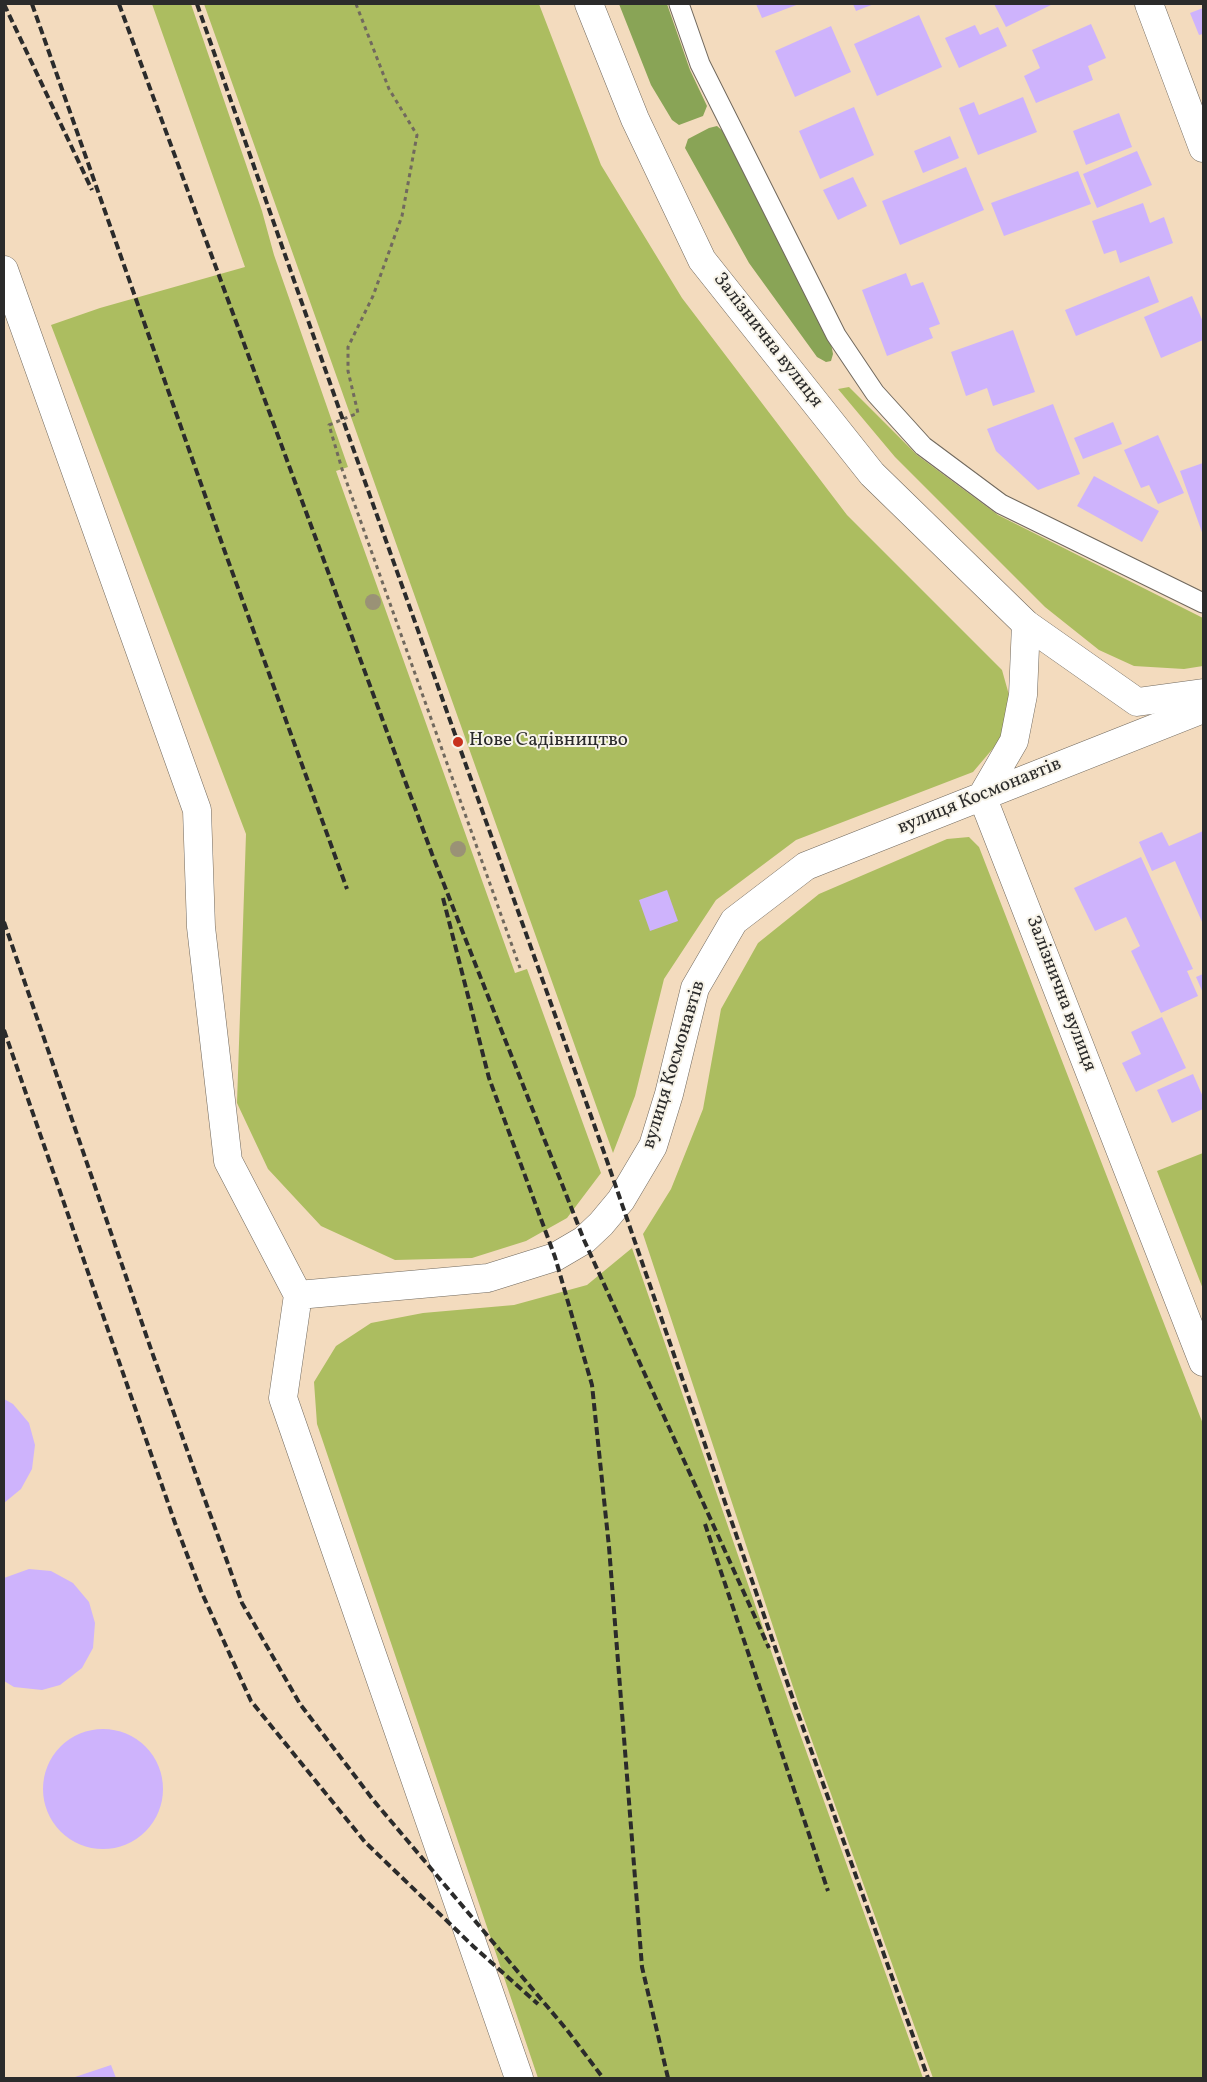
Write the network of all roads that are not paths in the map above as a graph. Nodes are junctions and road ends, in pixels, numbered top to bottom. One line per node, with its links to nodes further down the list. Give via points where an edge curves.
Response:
1 (589, 4): 7 (street, Залізнична вулиця, via 635,119 702,260 872,474)
2 (679, 4): 6 (lane, via 700,64 832,327 875,393 923,446 1001,504)
3 (1149, 4): 4 (street)
4 (1203, 148)
5 (4, 270): 11 (street, via 197,810 201,927 228,1161)
6 (1203, 603)
7 (1026, 624): 8 (street, Залізнична вулиця, via 1137,702); 10 (street, via 1023,695 1014,741)
8 (1203, 693)
9 (1203, 709): 10 (street, вулиця Космонавтів)
10 (982, 796): 11 (street, вулиця Космонавтів, via 806,866 734,921 695,988 653,1146 621,1200 584,1240 555,1257 488,1278); 12 (street, Залізнична вулиця)
11 (298, 1294): 13 (street, via 283,1398)
12 (1203, 1362)
13 (519, 2078)

